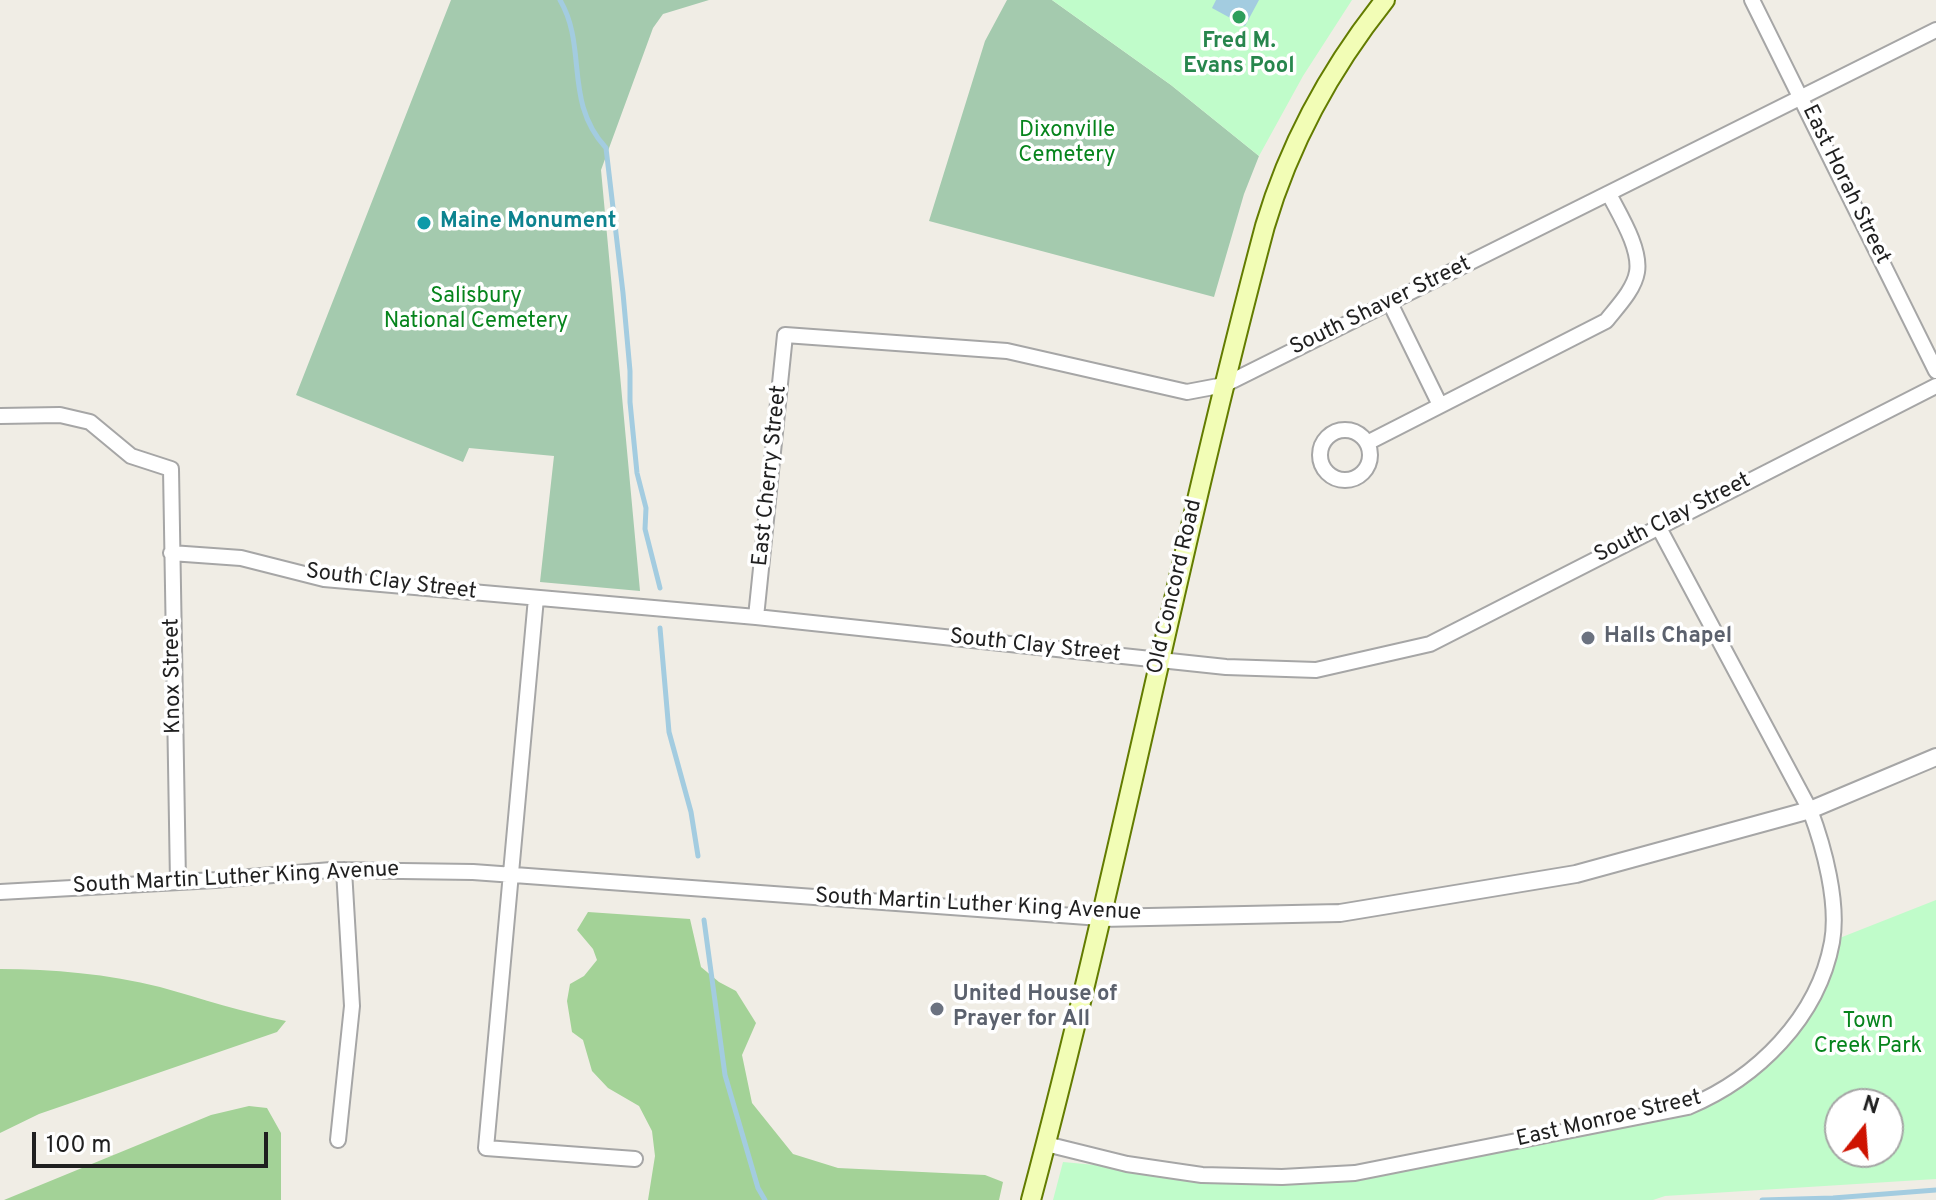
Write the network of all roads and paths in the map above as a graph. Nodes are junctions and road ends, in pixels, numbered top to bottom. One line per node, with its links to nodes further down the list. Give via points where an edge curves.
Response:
1 (1385, 0): 9 (main road, Old Concord Road, via 1327,81 1287,159)
2 (1752, 0): 4 (street, East Horah Street)
3 (1936, 30): 4 (street, South Shaver Street)
4 (1802, 98): 5 (street, South Shaver Street); 8 (street, East Horah Street)
5 (1609, 194): 6 (street, South Shaver Street); 11 (street, via 1631,237 1637,271 1606,321)
6 (1390, 303): 9 (street, South Shaver Street); 11 (street)
7 (785, 335): 9 (street, South Shaver Street, via 1007,351 1187,392); 17 (street, East Cherry Street)
8 (1936, 371)
9 (1224, 385): 18 (main road, Old Concord Road)
10 (1936, 386): 14 (street, South Clay Street)
11 (1440, 405): 13 (street)
12 (0, 416): 15 (street, Knox Street, via 60,415 90,422 131,456 171,469)
13 (1367, 443)
14 (1658, 526): 18 (street, South Clay Street, via 1430,644 1316,670); 20 (street, East Monroe Street)
15 (171, 553): 16 (street, South Clay Street, via 241,558 324,579); 23 (street, Knox Street)
16 (536, 598): 17 (street, South Clay Street); 22 (street)
17 (756, 617): 18 (street, South Clay Street)
18 (1159, 661): 25 (main road, Old Concord Road)
19 (1936, 757): 20 (street, South Martin Luther King Avenue)
20 (1810, 810): 25 (street, South Martin Luther King Avenue, via 1576,874 1340,913); 27 (street, East Monroe Street, via 1824,847 1831,893 1832,941 1826,961 1816,989 1782,1042 1714,1096 1688,1107 1355,1173 1202,1175)
21 (344, 870): 22 (street, South Martin Luther King Avenue); 23 (street, South Martin Luther King Avenue); 26 (street, via 352,1006)
22 (513, 873): 25 (street, South Martin Luther King Avenue); 28 (street, via 486,1148)
23 (178, 882): 24 (street, South Martin Luther King Avenue)
24 (0, 892)
25 (1101, 918): 27 (main road, Old Concord Road)
26 (338, 1140)
27 (1046, 1144): 29 (main road, Old Concord Road)
28 (635, 1159)
29 (1031, 1200)

